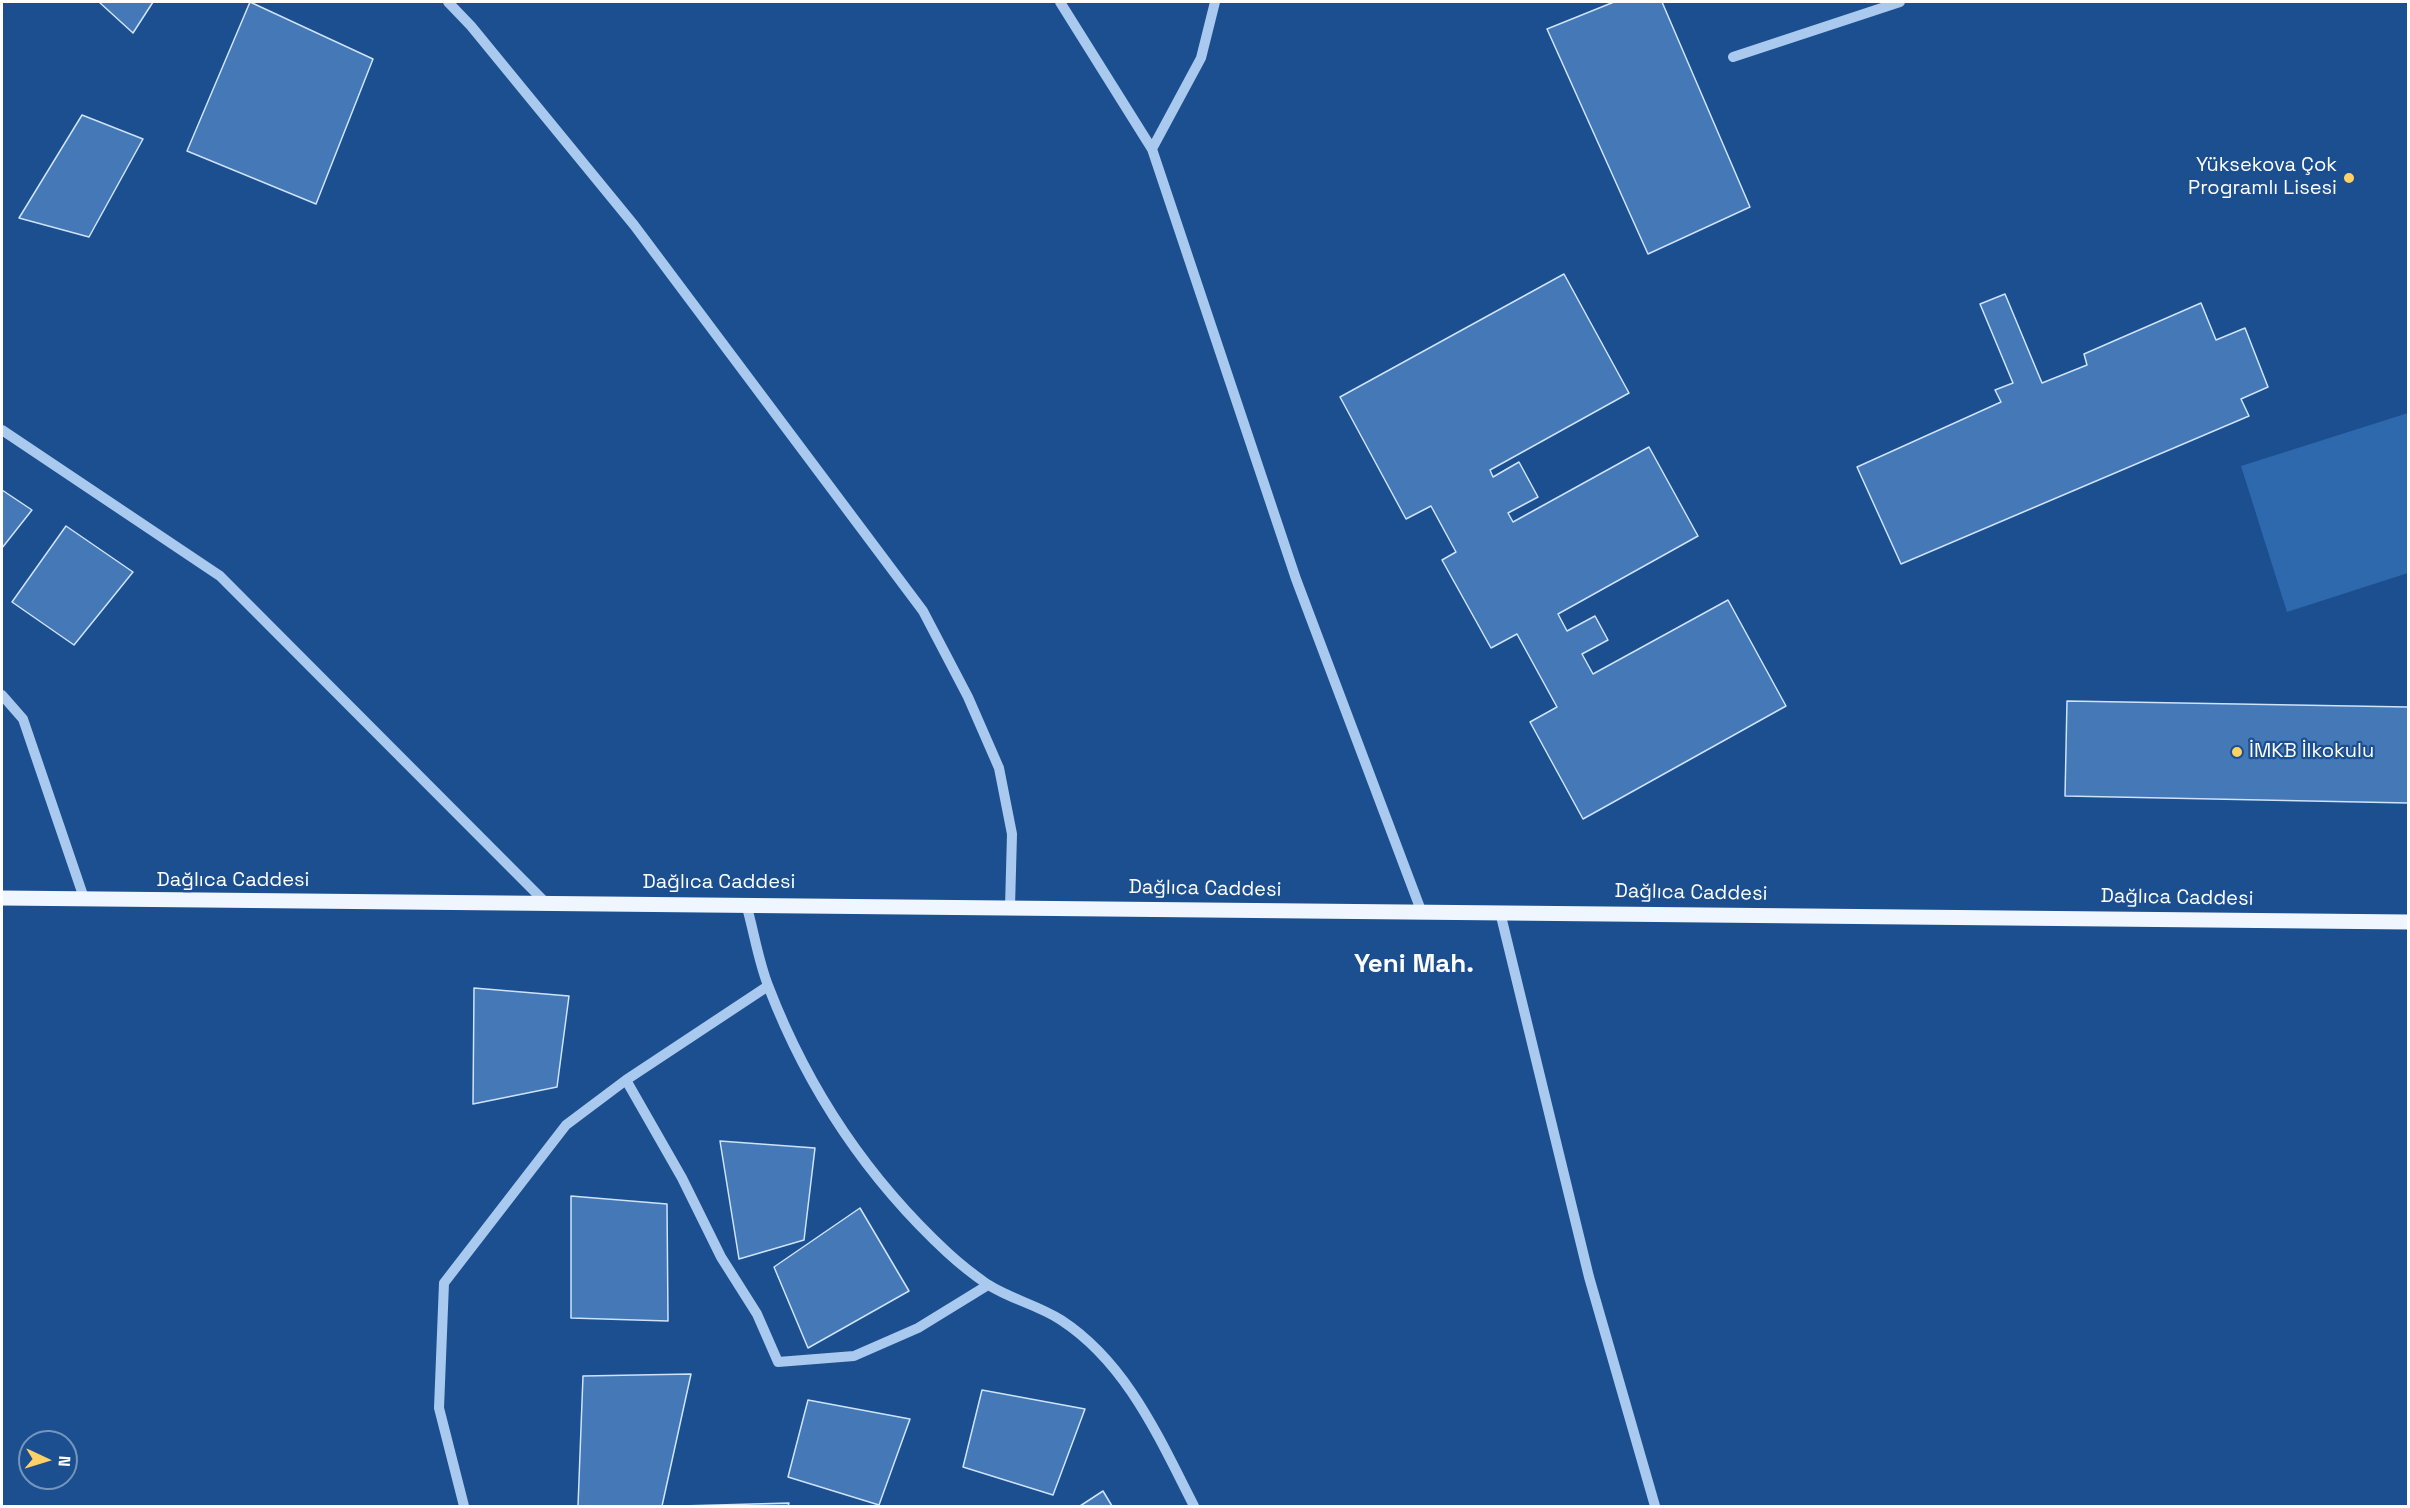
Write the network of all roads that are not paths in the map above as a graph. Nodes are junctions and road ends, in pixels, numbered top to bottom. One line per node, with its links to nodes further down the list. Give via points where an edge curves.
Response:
1 (448, 2): 13 (street, via 634,225 923,611 968,697 999,768 1012,834)
2 (1060, 2): 6 (street)
3 (1215, 2): 6 (street, via 1201,58)
4 (1900, 2): 5 (street)
5 (1733, 57)
6 (1152, 149): 15 (street, via 1296,579)
7 (2, 430): 11 (street, via 220,576)
8 (2, 695): 10 (street, via 23,719)
9 (2, 898): 10 (main road, Dağlıca Caddesi)
10 (85, 901): 11 (main road, Dağlıca Caddesi)
11 (547, 904): 12 (main road, Dağlıca Caddesi)
12 (746, 904): 13 (main road, Dağlıca Caddesi); 17 (street)
13 (1010, 907): 15 (main road, Dağlıca Caddesi)
14 (1500, 912): 15 (main road, Dağlıca Caddesi); 16 (main road, Dağlıca Caddesi); 22 (street, via 1589,1277)
15 (1422, 913)
16 (2409, 922)
17 (768, 986): 18 (street); 19 (street, via 807,1071 853,1147 897,1203 949,1254)
18 (626, 1080): 19 (street, via 721,1257 757,1314 778,1362 854,1356 918,1328); 20 (street, via 566,1125 444,1283 439,1408)
19 (988, 1285): 21 (street, via 1061,1319 1104,1355 1146,1413)
20 (464, 1506)
21 (1194, 1506)
22 (1655, 1506)

